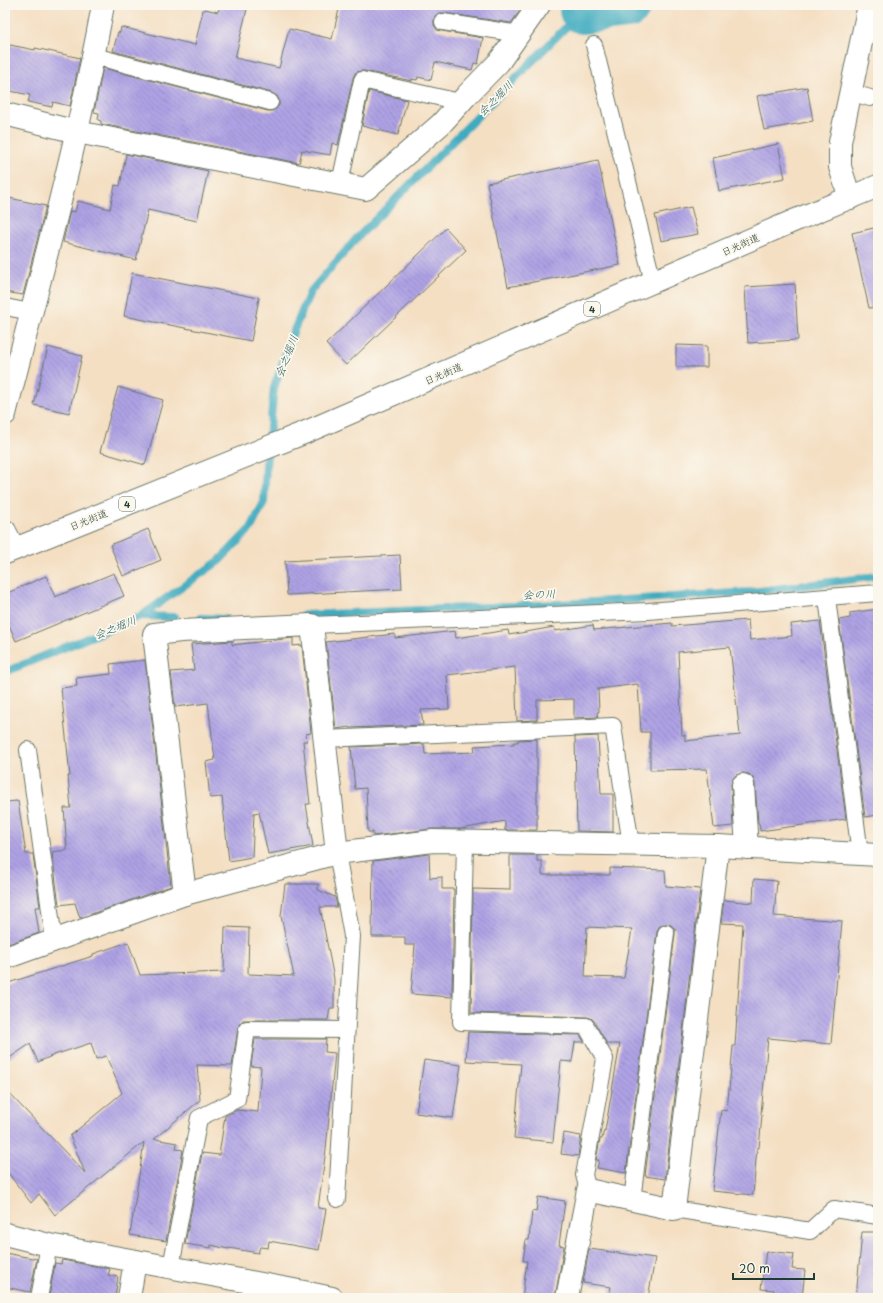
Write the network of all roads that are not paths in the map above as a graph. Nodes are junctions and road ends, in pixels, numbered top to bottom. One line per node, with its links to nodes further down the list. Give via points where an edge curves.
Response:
1 (103, 5): 7 (main road)
2 (539, 5): 5 (main road)
3 (869, 5): 14 (main road, via 860,95 840,142 840,167)
4 (443, 22): 5 (lane)
5 (519, 34): 9 (main road, via 499,62)
6 (594, 45): 15 (lane)
7 (94, 56): 8 (lane); 11 (main road)
8 (270, 102)
9 (460, 102): 12 (main road, via 441,124 366,189); 12 (lane, via 362,80)
10 (5, 114): 11 (main road)
11 (77, 132): 12 (main road); 17 (main road)
12 (340, 183)
13 (878, 186): 14 (main road, 日光街道 / 4)
14 (850, 198): 15 (main road, 日光街道 / 4)
15 (653, 282): 19 (main road, 日光街道 / 4, via 306,432)
16 (5, 307): 17 (lane)
17 (31, 312): 18 (main road)
18 (5, 414)
19 (8, 544)
20 (878, 593): 21 (lane)
21 (827, 598): 22 (lane, via 648,611); 31 (lane)
22 (312, 625): 23 (main road); 32 (main road, via 154,634)
23 (324, 740): 27 (lane, via 613,726); 30 (main road)
24 (28, 750): 34 (lane)
25 (743, 784): 29 (main road)
26 (465, 842): 27 (main road); 30 (main road, via 433,841); 37 (lane, via 461,1022 586,1026 605,1059 584,1175)
27 (631, 845): 28 (main road)
28 (718, 846): 29 (main road); 40 (main road)
29 (747, 848): 31 (main road)
30 (337, 853): 32 (main road); 36 (lane, via 352,936)
31 (869, 854)
32 (185, 894): 34 (main road)
33 (666, 933): 39 (lane)
34 (54, 940): 35 (main road)
35 (5, 958)
36 (346, 1030): 38 (lane); 45 (lane, via 247,1029 237,1099 199,1118)
37 (588, 1190): 39 (main road); 50 (main road)
38 (337, 1198)
39 (632, 1200): 40 (main road)
40 (674, 1209): 41 (lane, via 810,1231 834,1209)
41 (878, 1216)
42 (5, 1234): 43 (main road)
43 (50, 1245): 44 (main road); 47 (lane)
44 (135, 1261): 45 (main road); 48 (main road)
45 (171, 1267): 46 (main road)
46 (299, 1294): 49 (main road)
47 (39, 1298)
48 (129, 1298)
49 (332, 1298)
50 (567, 1298)

